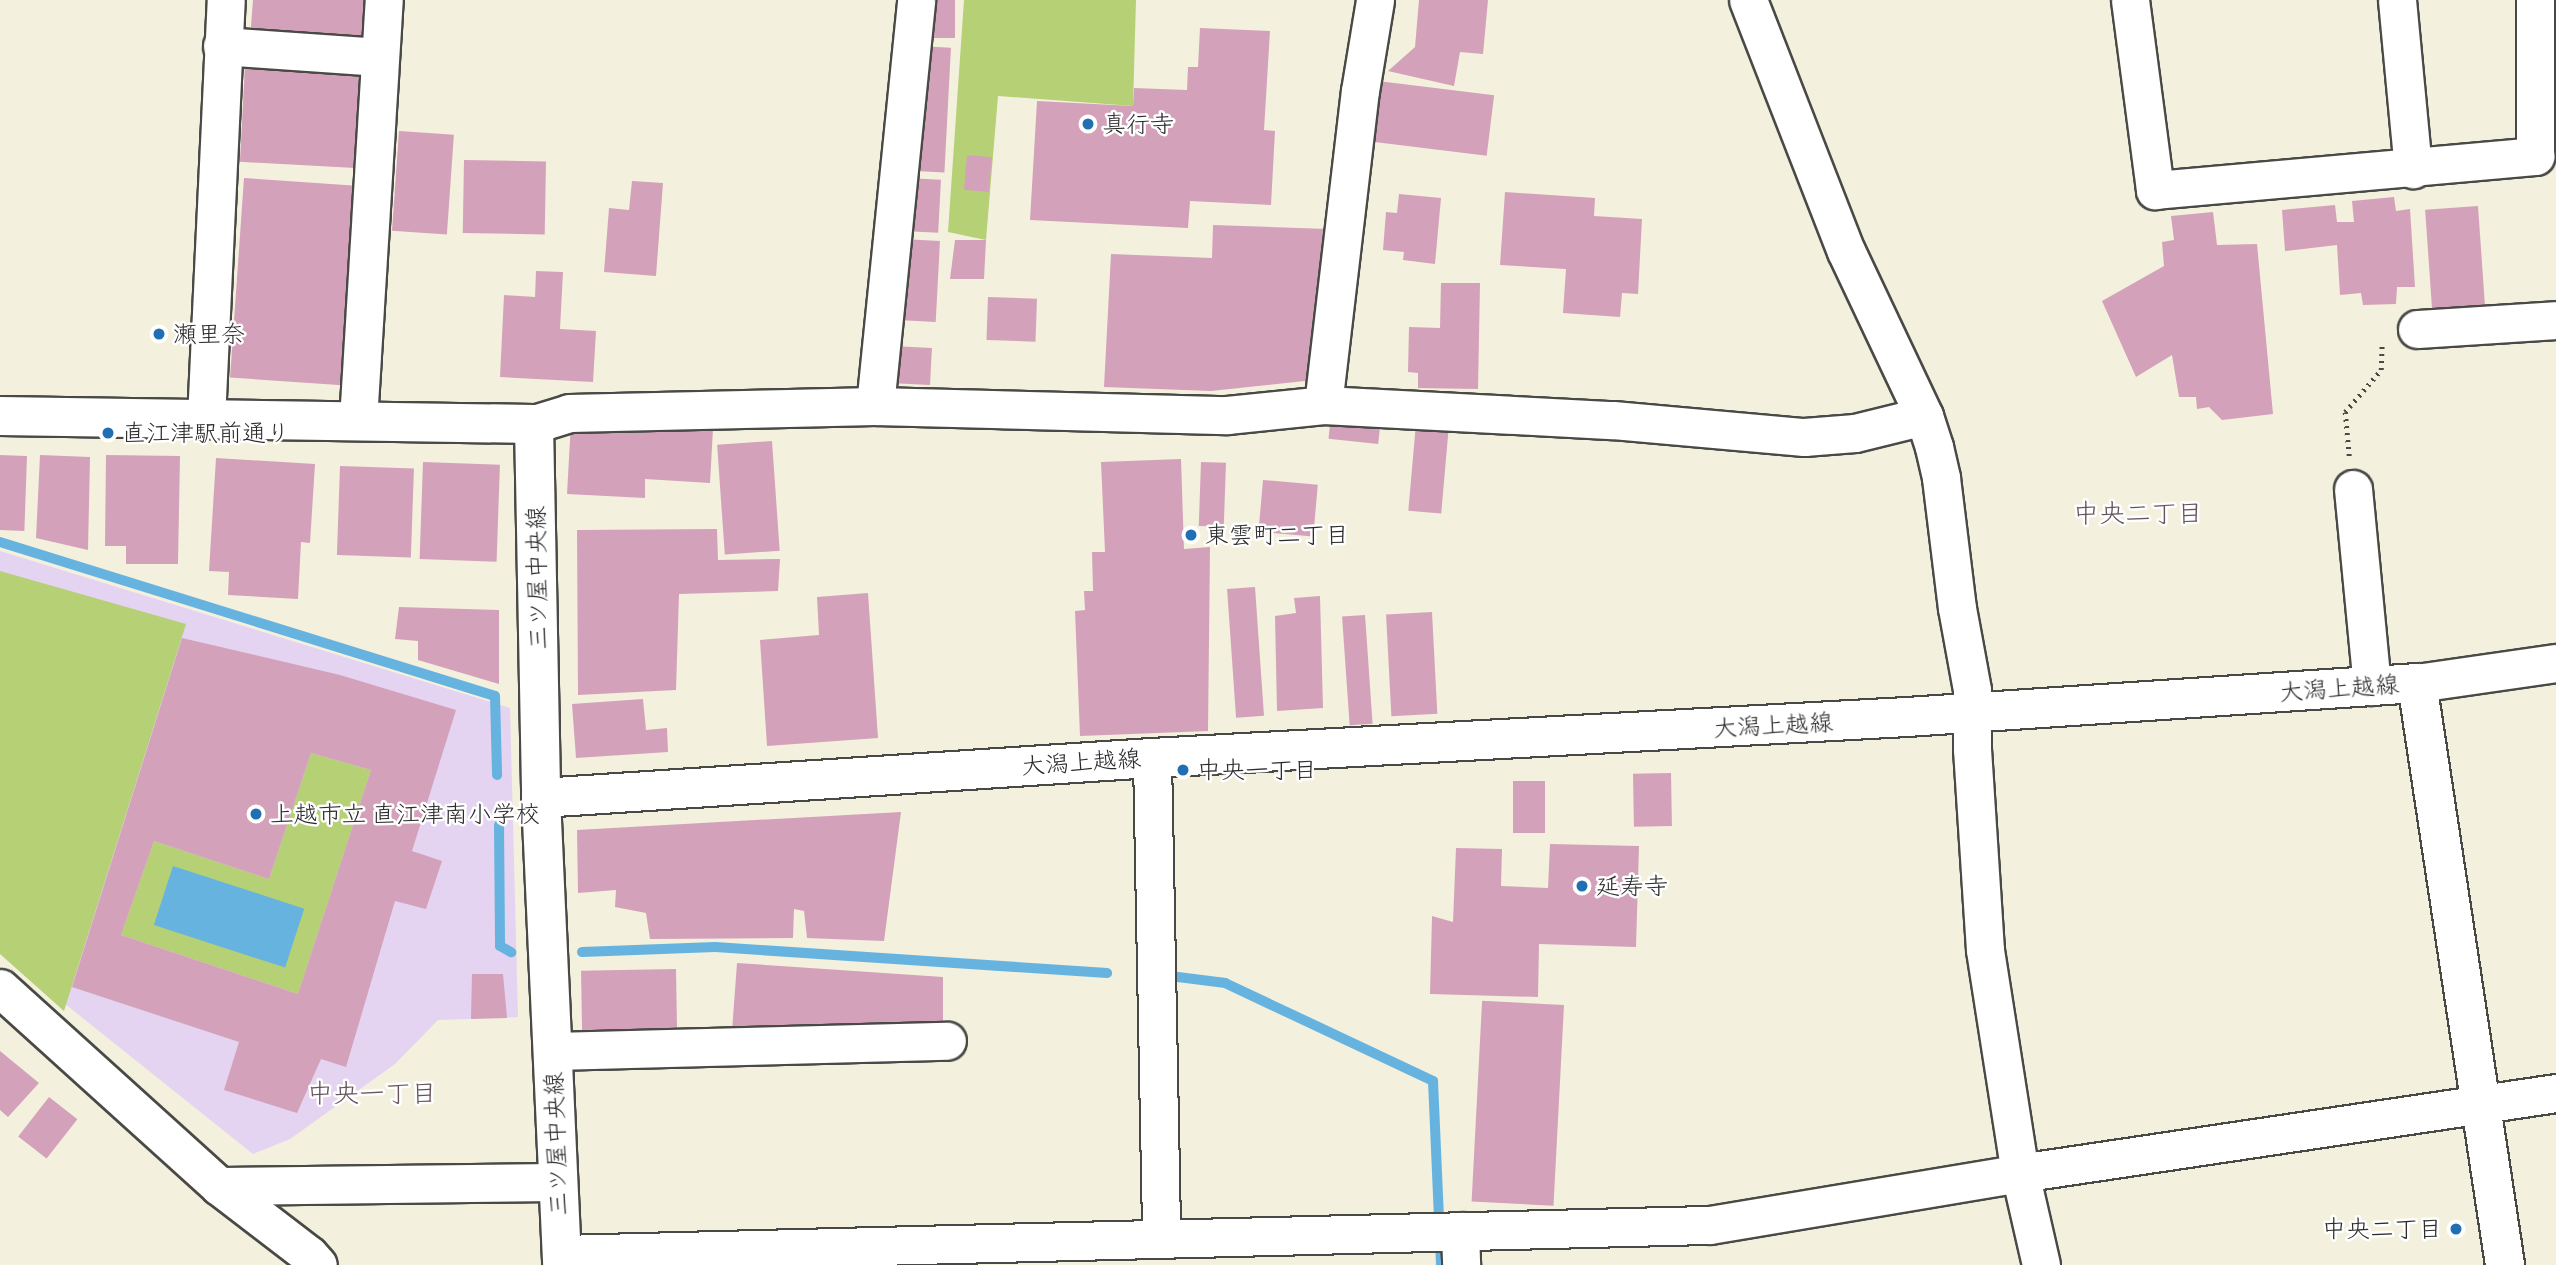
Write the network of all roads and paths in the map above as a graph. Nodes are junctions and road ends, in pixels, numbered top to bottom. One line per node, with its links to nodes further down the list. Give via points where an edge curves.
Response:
1 (384, 0): 10 (street)
2 (916, 0): 15 (street)
3 (1376, 0): 14 (street, via 1360,91)
4 (1748, 0): 17 (street, via 1846,251)
5 (2130, 0): 11 (street, via 2155,190)
6 (2397, 0): 11 (street)
7 (2535, 0): 11 (street, via 2535,156)
8 (226, 1): 9 (street)
9 (222, 46): 10 (street); 18 (street)
10 (380, 57): 19 (street)
11 (2413, 169)
12 (2556, 320): 13 (street)
13 (2417, 329): 21 (path, via 2383,329 2381,370 2344,412)
14 (1323, 405): 15 (street, via 1227,415); 17 (street, via 1804,437 1855,433)
15 (875, 406): 20 (street, via 569,413)
16 (0, 416): 18 (main road)
17 (1924, 416): 25 (street, via 1941,478)
18 (206, 419): 19 (main road)
19 (358, 421): 20 (main road)
20 (534, 424): 27 (main road, 三ツ屋中央線)
21 (2353, 489): 24 (street)
22 (2556, 663): 23 (street)
23 (2417, 683): 24 (main road, 大潟上越線); 32 (main road, 大潟上越線)
24 (2372, 686): 25 (main road, 大潟上越線)
25 (1972, 713): 26 (main road, 大潟上越線); 33 (street, via 1985,950)
26 (1152, 758): 27 (main road, 大潟上越線); 36 (street)
27 (541, 798): 30 (main road, 三ツ屋中央線)
28 (0, 988): 35 (street)
29 (947, 1041): 30 (street)
30 (553, 1051): 34 (main road, 三ツ屋中央線)
31 (2556, 1093): 32 (street)
32 (2479, 1102): 33 (street); 41 (main road, 大潟上越線)
33 (2020, 1173): 37 (street, via 1710,1225); 40 (street)
34 (556, 1182): 35 (street); 38 (main road, 三ツ屋中央線)
35 (219, 1186): 39 (street)
36 (1161, 1239): 37 (street); 38 (street)
37 (1460, 1248)
38 (562, 1259)
39 (318, 1265)
40 (2041, 1265)
41 (2505, 1265)

